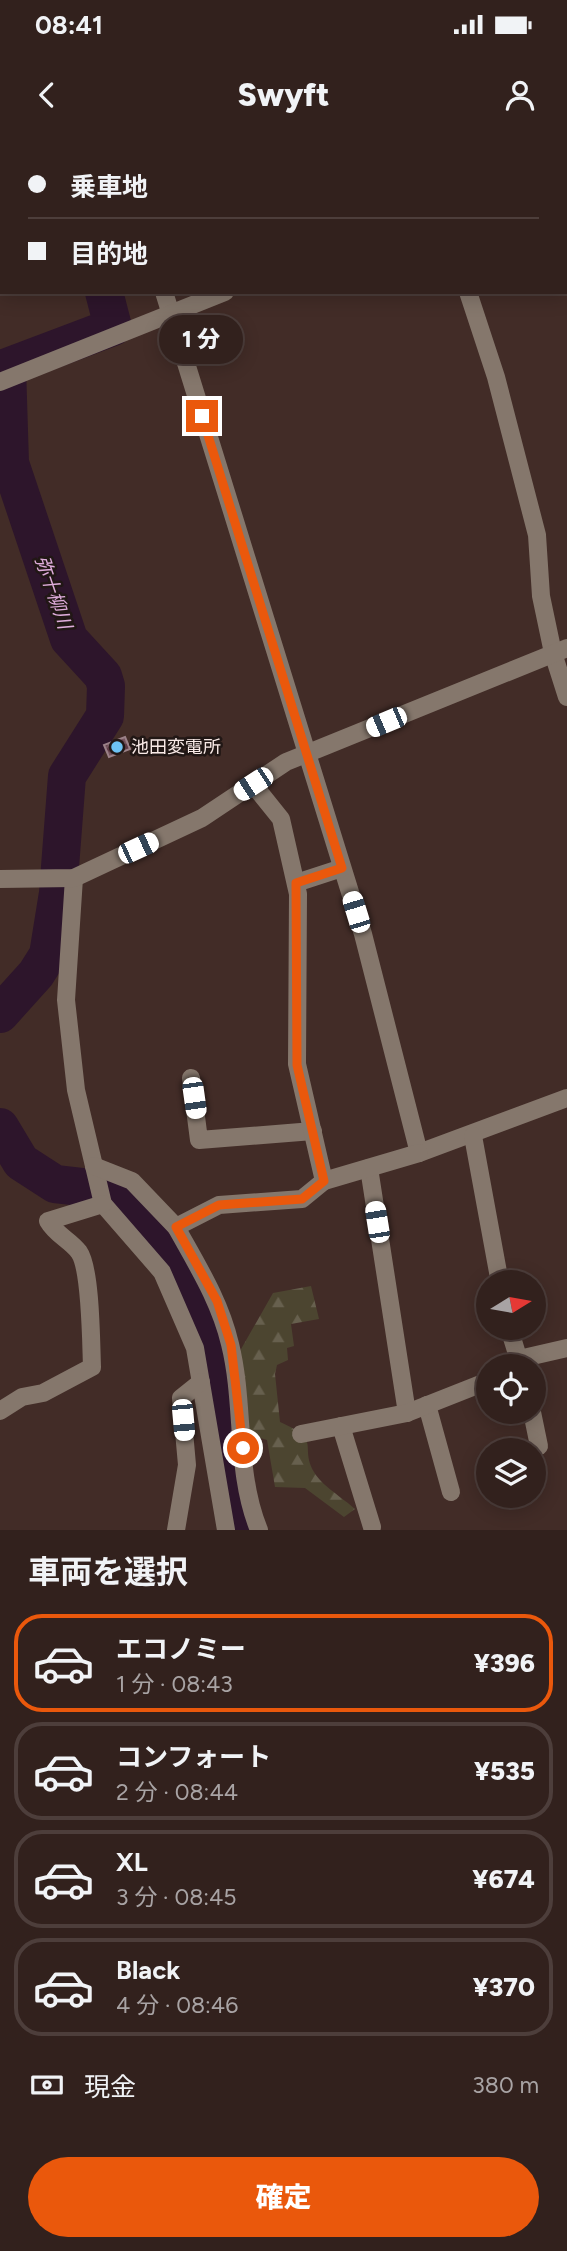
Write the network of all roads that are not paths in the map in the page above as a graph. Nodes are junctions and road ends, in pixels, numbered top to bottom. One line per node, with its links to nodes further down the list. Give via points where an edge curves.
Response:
1 (164, 294): 4 (street)
2 (219, 294): 4 (street)
3 (469, 294): 6 (street, via 496,377 537,535 541,596)
4 (169, 312): 5 (street); 8 (street)
5 (5, 379)
6 (560, 650): 7 (street); 8 (street)
7 (567, 697)
8 (308, 755): 9 (street, via 286,762); 10 (street)
9 (253, 784): 11 (street, via 202,818); 13 (street, via 281,820)
10 (342, 868): 13 (street); 18 (street)
11 (63, 879): 12 (street); 20 (street, via 66,1000 76,1090)
12 (0, 880)
13 (296, 883): 16 (street, via 297,1065)
14 (191, 1078): 16 (street, via 199,1140)
15 (567, 1098): 17 (street)
16 (313, 1131): 21 (street)
17 (473, 1136): 18 (street); 24 (street)
18 (419, 1153): 19 (street)
19 (369, 1168): 21 (street); 31 (street)
20 (95, 1172): 22 (street); 23 (street, via 132,1181)
21 (324, 1181): 23 (street, via 302,1199 219,1205)
22 (103, 1202): 27 (street, via 162,1272 195,1348); 30 (street, via 48,1221 79,1252 86,1271 92,1367)
23 (176, 1227): 38 (street, via 217,1301 231,1345 250,1499)
24 (498, 1270)
25 (567, 1348): 26 (street)
26 (546, 1355)
27 (201, 1382): 36 (street, via 181,1398 187,1465); 37 (street)
28 (476, 1386): 29 (street)
29 (427, 1405): 31 (street); 34 (street)
30 (0, 1411)
31 (407, 1413): 32 (street)
32 (341, 1426): 33 (street); 35 (street)
33 (301, 1434)
34 (452, 1492)
35 (372, 1527)
36 (176, 1530)
37 (226, 1530)
38 (259, 1530)

